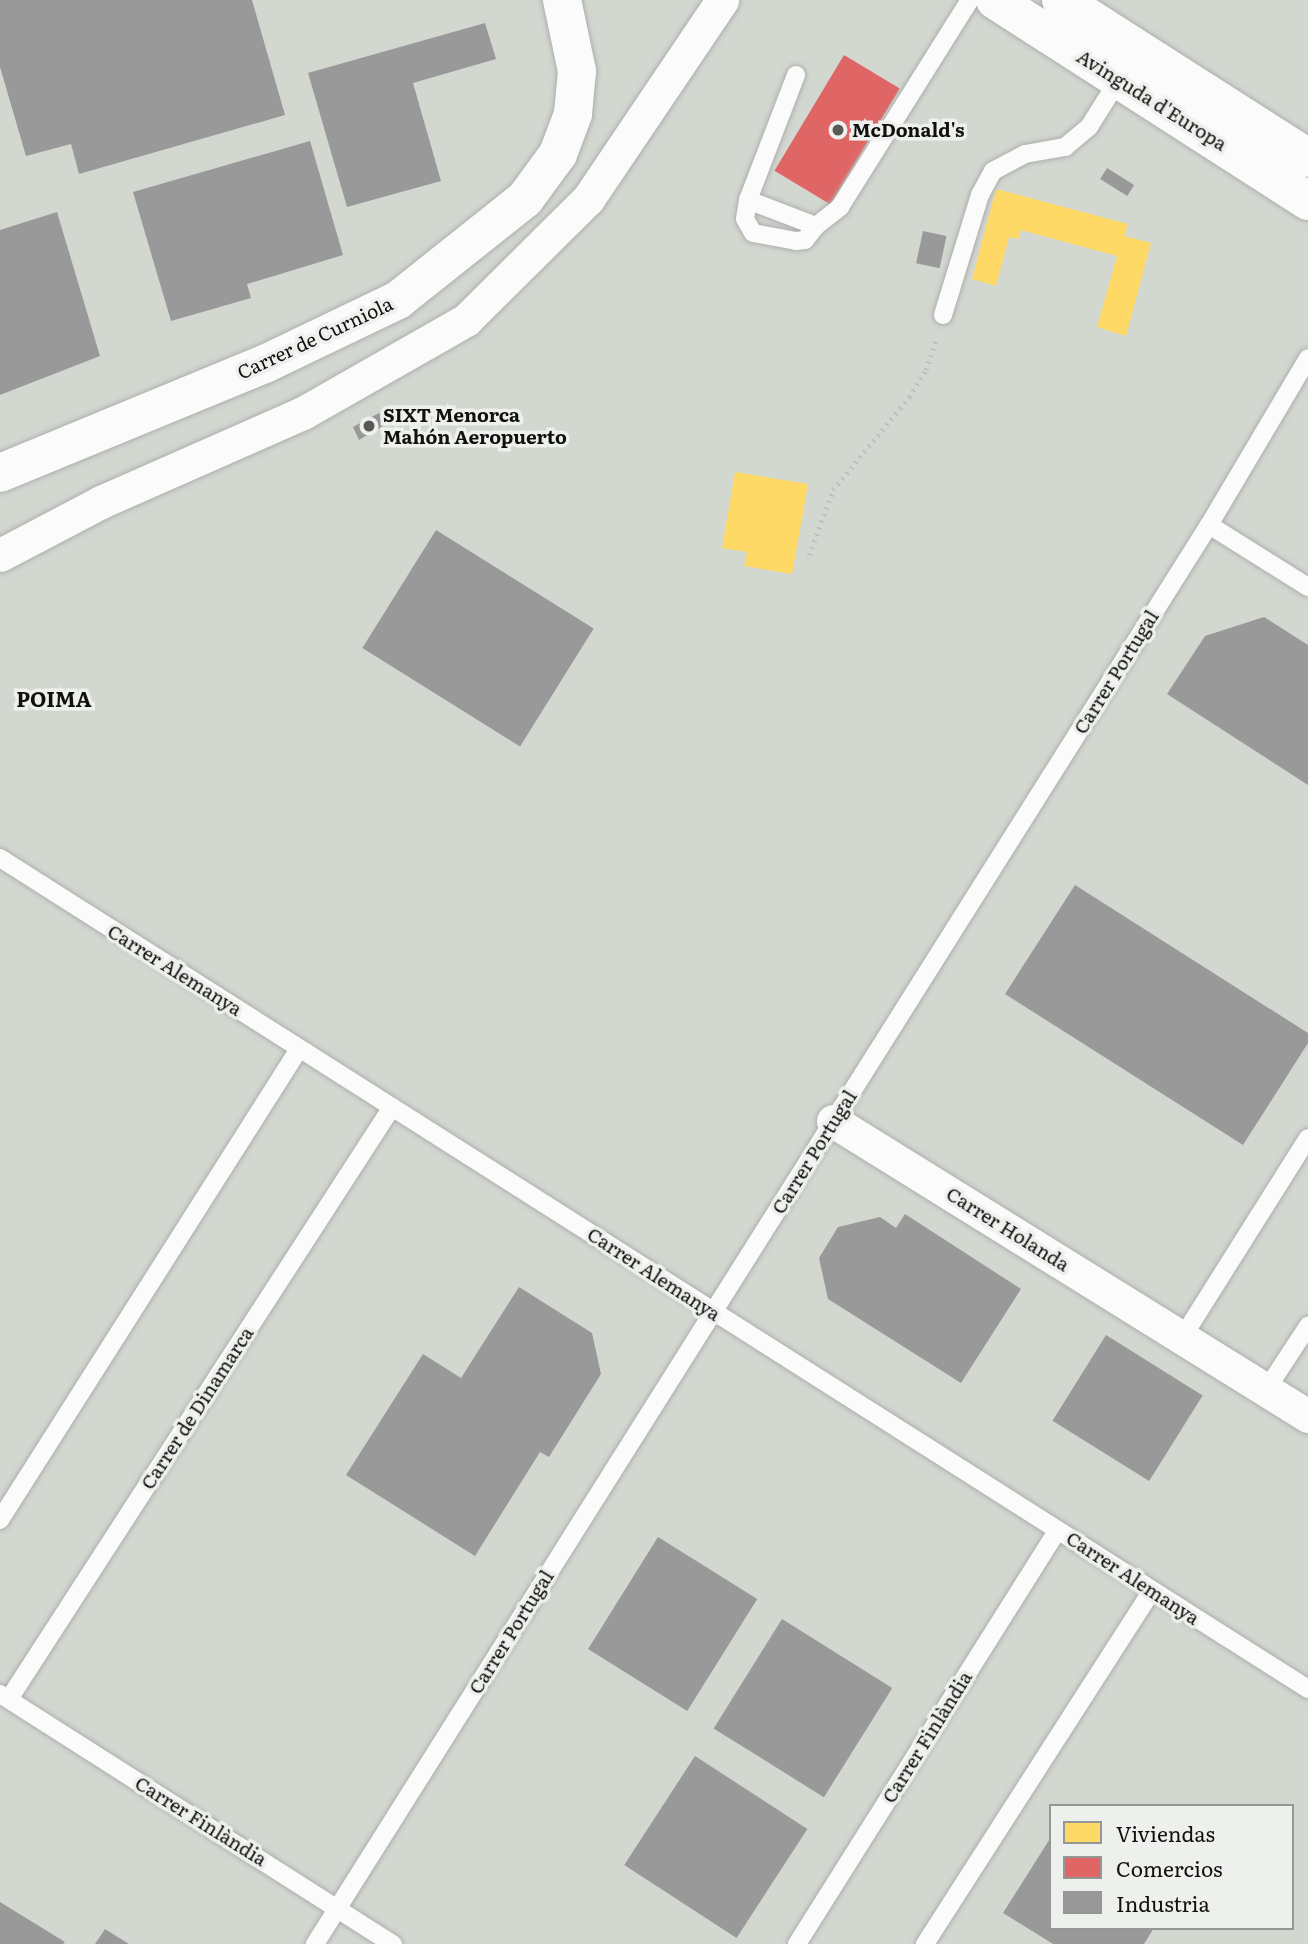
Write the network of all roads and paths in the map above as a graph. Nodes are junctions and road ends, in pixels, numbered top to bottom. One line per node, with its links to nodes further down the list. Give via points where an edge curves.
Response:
1 (562, 0): 14 (street, Carrer de Curniola, via 577,71 573,114 558,154 525,199 398,300 265,364)
2 (722, 0): 16 (street, via 588,199 466,320 303,413 101,502)
3 (970, 0): 11 (lane, via 840,207)
4 (995, 0): 7 (street, Avinguda d'Europa)
5 (1061, 0): 8 (street, Avinguda d'Europa)
6 (796, 75): 9 (lane)
7 (1119, 79): 10 (street, Avinguda d'Europa); 12 (lane, via 1089,127 1065,147 1025,154 993,172 980,195)
8 (1308, 158)
9 (748, 200): 11 (lane); 11 (lane, via 745,219 752,233 796,241 805,240)
10 (1308, 201)
11 (817, 226)
12 (943, 316): 17 (path, via 926,370 833,489)
13 (1308, 358): 15 (lane, Carrer Portugal)
14 (0, 472)
15 (1209, 525): 18 (lane); 22 (lane, Carrer Portugal)
16 (0, 555)
17 (809, 555)
18 (1308, 587)
19 (0, 858): 20 (lane, Carrer Alemanya)
20 (299, 1049): 21 (lane, Carrer Alemanya); 29 (lane)
21 (392, 1107): 24 (lane, Carrer Alemanya); 33 (lane, Carrer de Dinamarca)
22 (834, 1121): 24 (lane, Carrer Portugal); 26 (street, Carrer Holanda)
23 (1308, 1138): 26 (lane)
24 (713, 1312): 30 (lane, Carrer Alemanya); 34 (lane, Carrer Portugal)
25 (1308, 1326): 27 (lane)
26 (1182, 1338): 27 (street, Carrer Holanda)
27 (1266, 1390): 28 (street, Carrer Holanda)
28 (1308, 1416)
29 (0, 1520)
30 (1058, 1530): 31 (lane, Carrer Alemanya); 37 (lane, Carrer Finlàndia)
31 (1152, 1591): 32 (lane, Carrer Alemanya); 38 (lane)
32 (1308, 1689)
33 (4, 1696): 34 (lane, Carrer Finlàndia)
34 (337, 1908): 35 (lane, Carrer Portugal); 36 (lane, Carrer Finlàndia)
35 (315, 1944)
36 (393, 1944)
37 (797, 1944)
38 (925, 1944)

